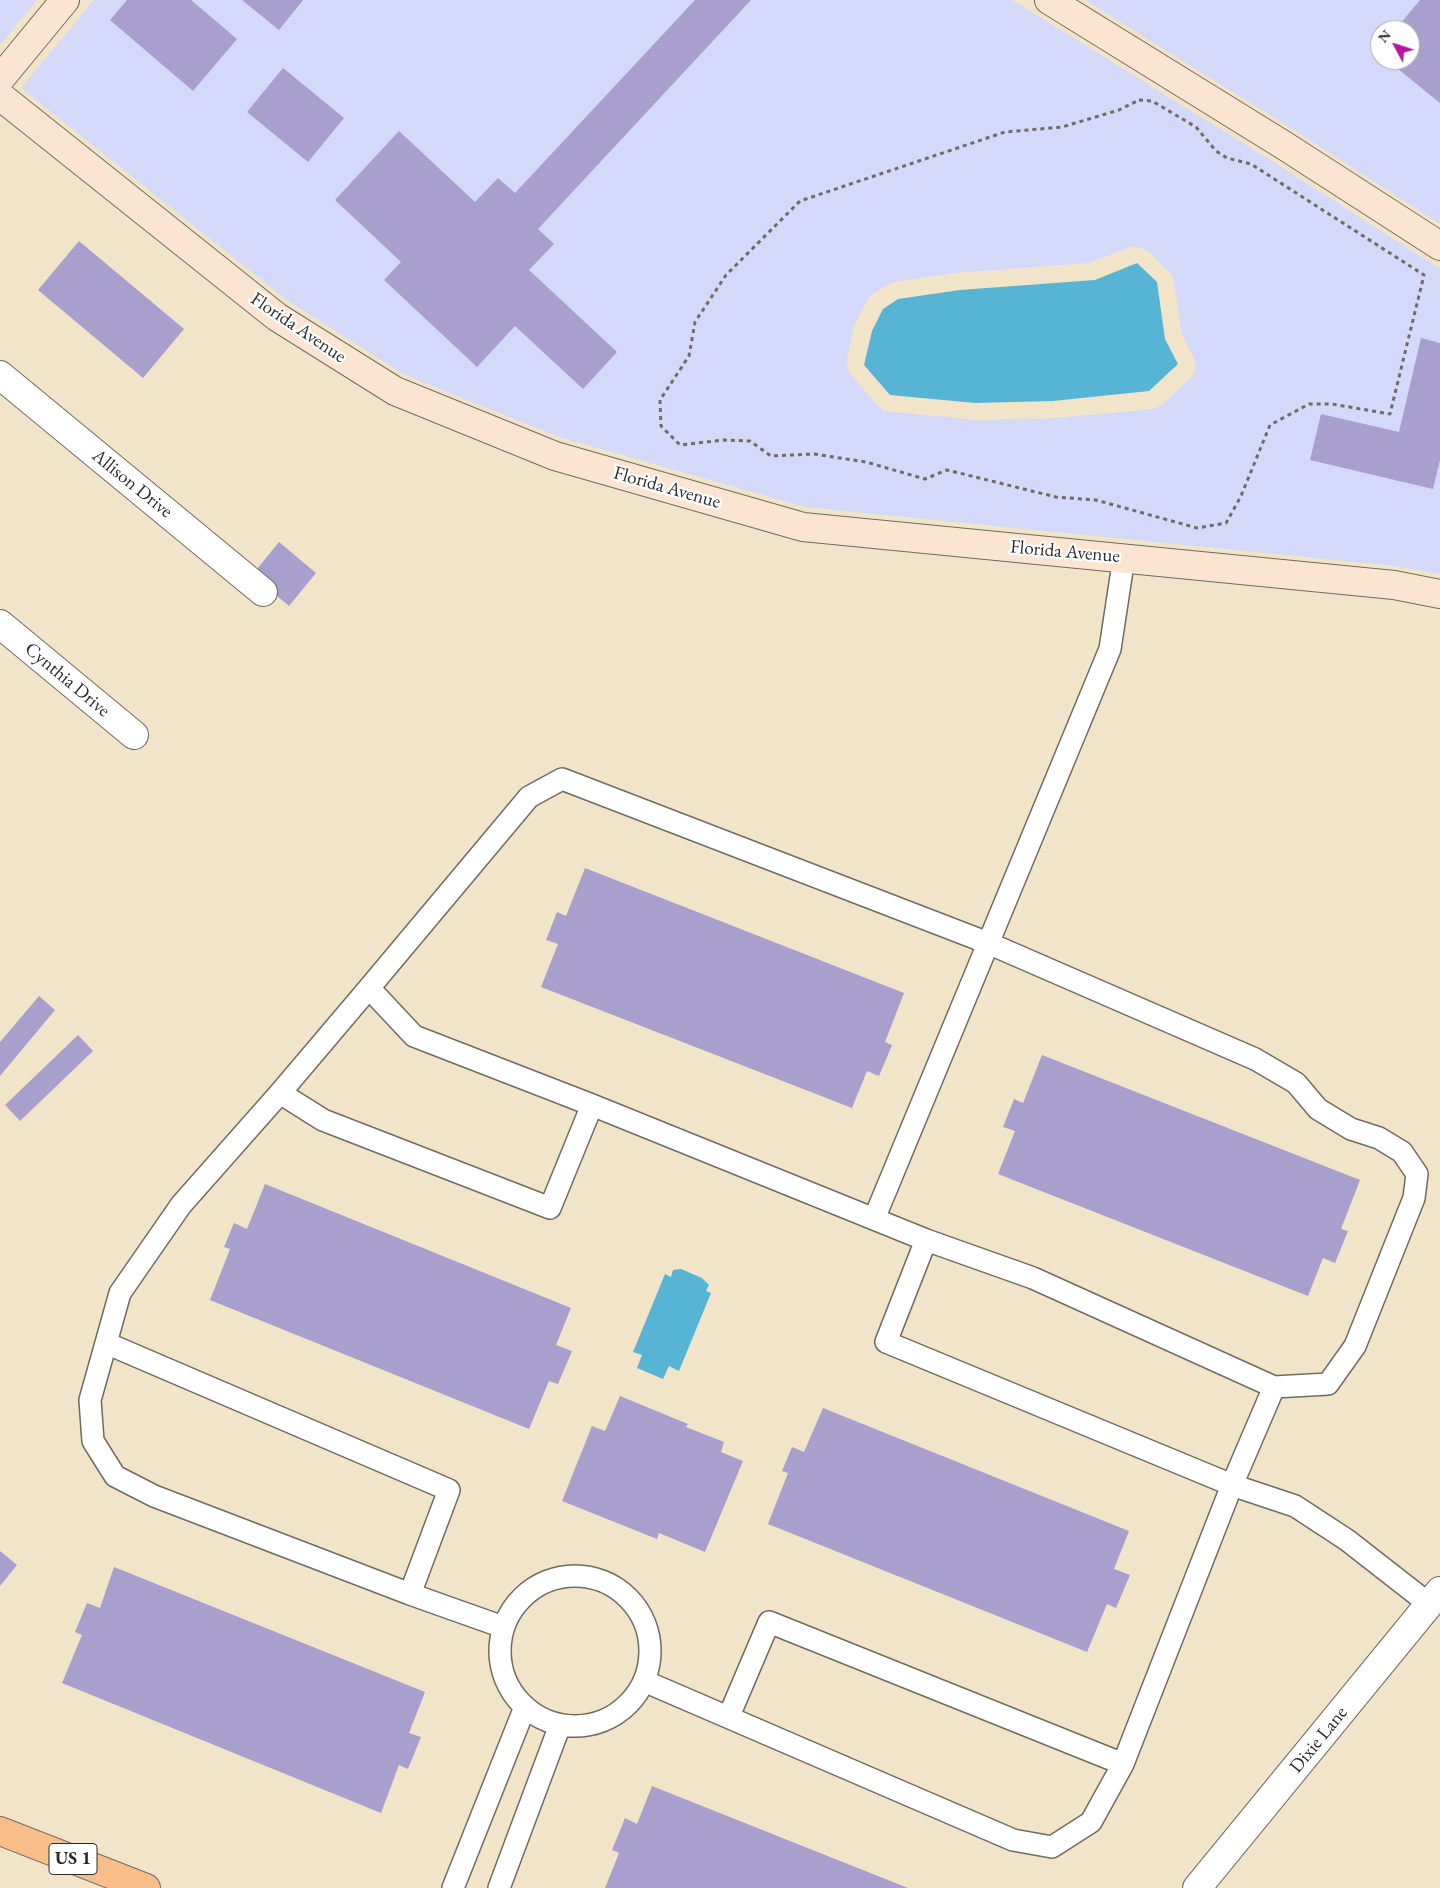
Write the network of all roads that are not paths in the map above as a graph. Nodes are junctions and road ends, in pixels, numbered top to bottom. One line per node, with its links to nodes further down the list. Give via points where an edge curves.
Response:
1 (65, 0): 3 (street)
2 (1049, 0): 5 (street)
3 (0, 79)
4 (0, 96): 7 (street, Florida Avenue, via 277,317 395,391 554,456 803,528)
5 (1440, 246)
6 (0, 375): 8 (street, Allison Drive)
7 (1124, 558): 9 (street, Florida Avenue, via 1394,585); 12 (lane, via 1110,649)
8 (263, 592)
9 (1440, 594)
10 (0, 624): 11 (street, Cynthia Drive)
11 (134, 735)
12 (988, 943): 13 (lane, via 562,779 529,797); 16 (lane); 19 (lane, via 1255,1058 1296,1083 1318,1109 1351,1129 1379,1138 1402,1152 1417,1174 1414,1198 1355,1346 1328,1384)
13 (369, 988): 14 (lane); 15 (lane, via 414,1036)
14 (280, 1093): 15 (lane, via 323,1120 550,1208); 18 (lane, via 181,1205 120,1293)
15 (592, 1105): 16 (lane)
16 (874, 1219): 17 (lane)
17 (926, 1240): 19 (lane, via 1033,1278); 20 (lane, via 886,1342)
18 (106, 1343): 21 (lane, via 90,1400 93,1441 115,1476 154,1496); 21 (lane, via 449,1490)
19 (1274, 1387): 20 (lane)
20 (1232, 1485): 22 (lane, via 1295,1506); 28 (lane)
21 (410, 1594): 23 (lane)
22 (1434, 1598): 33 (street, Dixie Lane)
23 (503, 1627): 24 (lane, via 514,1606 532,1588 554,1578 578,1574 602,1580 623,1592 639,1610 649,1633 650,1657); 25 (lane, via 502,1671 511,1691)
24 (644, 1681): 26 (lane); 27 (lane, via 630,1702 610,1718 586,1725)
25 (525, 1708): 27 (lane); 31 (lane)
26 (729, 1716): 28 (lane, via 1013,1840 1052,1847 1092,1822); 28 (lane, via 768,1622)
27 (560, 1725): 32 (lane)
28 (1123, 1764)
29 (0, 1831): 30 (main road, US 1)
30 (146, 1888)
31 (453, 1888)
32 (499, 1888)
33 (1196, 1888)

